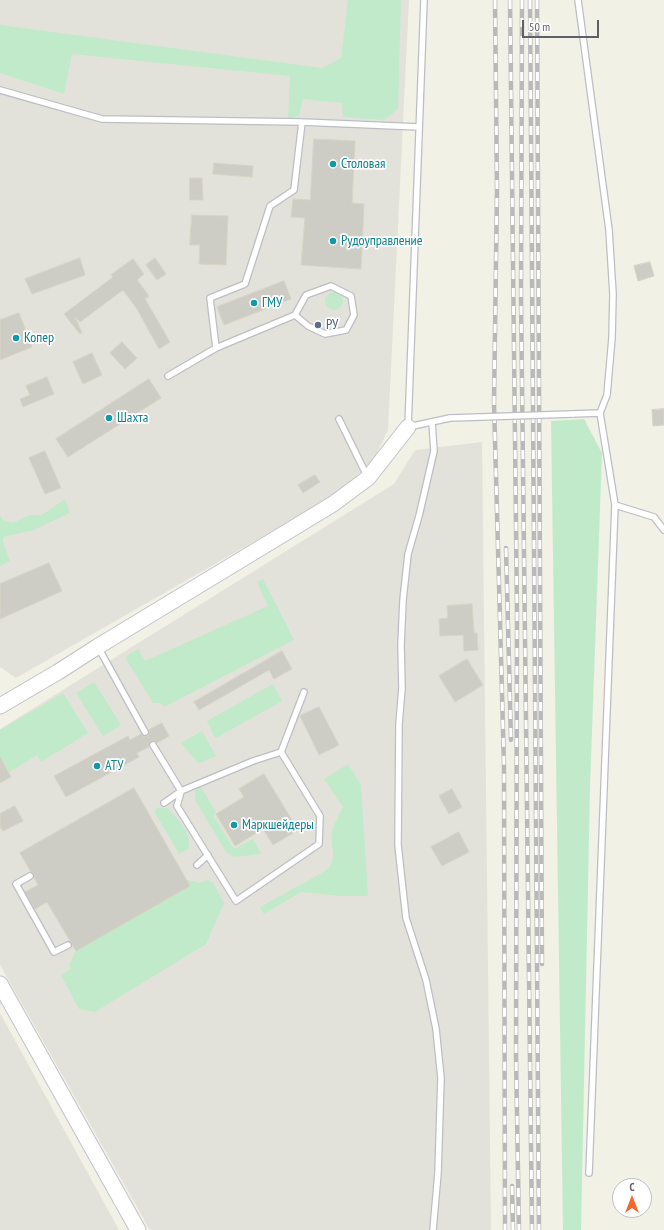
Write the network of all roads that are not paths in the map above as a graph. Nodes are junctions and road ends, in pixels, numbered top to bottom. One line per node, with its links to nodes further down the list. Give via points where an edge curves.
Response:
1 (424, 0): 5 (lane)
2 (578, 0): 9 (lane, via 609,230 613,294 607,395)
3 (0, 90): 4 (lane, via 102,119)
4 (302, 122): 5 (lane); 7 (lane, via 294,190 270,206 245,284 210,298)
5 (419, 127): 12 (lane)
6 (294, 315): 6 (lane, via 308,326 325,334 346,330 354,315 351,296 331,286 306,295); 7 (lane)
7 (216, 348): 8 (lane)
8 (168, 376)
9 (600, 413): 11 (lane, bridge, via 450,418); 14 (lane)
10 (339, 419): 13 (lane)
11 (432, 422): 12 (lane); 31 (lane, via 434,451 408,554 403,600 398,846 406,918 426,980 442,1078 438,1173)
12 (408, 427): 13 (street)
13 (368, 478): 16 (street, via 333,504)
14 (615, 505): 15 (lane, via 654,517); 29 (lane)
15 (664, 530)
16 (98, 647): 18 (street); 19 (lane)
17 (304, 692): 21 (lane)
18 (0, 706)
19 (145, 732)
20 (153, 745): 22 (lane)
21 (281, 752): 22 (lane); 24 (lane, via 320,816 319,844 236,901)
22 (181, 791): 23 (lane); 24 (lane, via 177,806)
23 (164, 803)
24 (208, 855): 25 (lane)
25 (197, 865)
26 (30, 876): 27 (lane, via 16,884 54,952)
27 (68, 945)
28 (0, 984): 30 (street)
29 (589, 1173)
30 (138, 1230)
31 (432, 1230)

